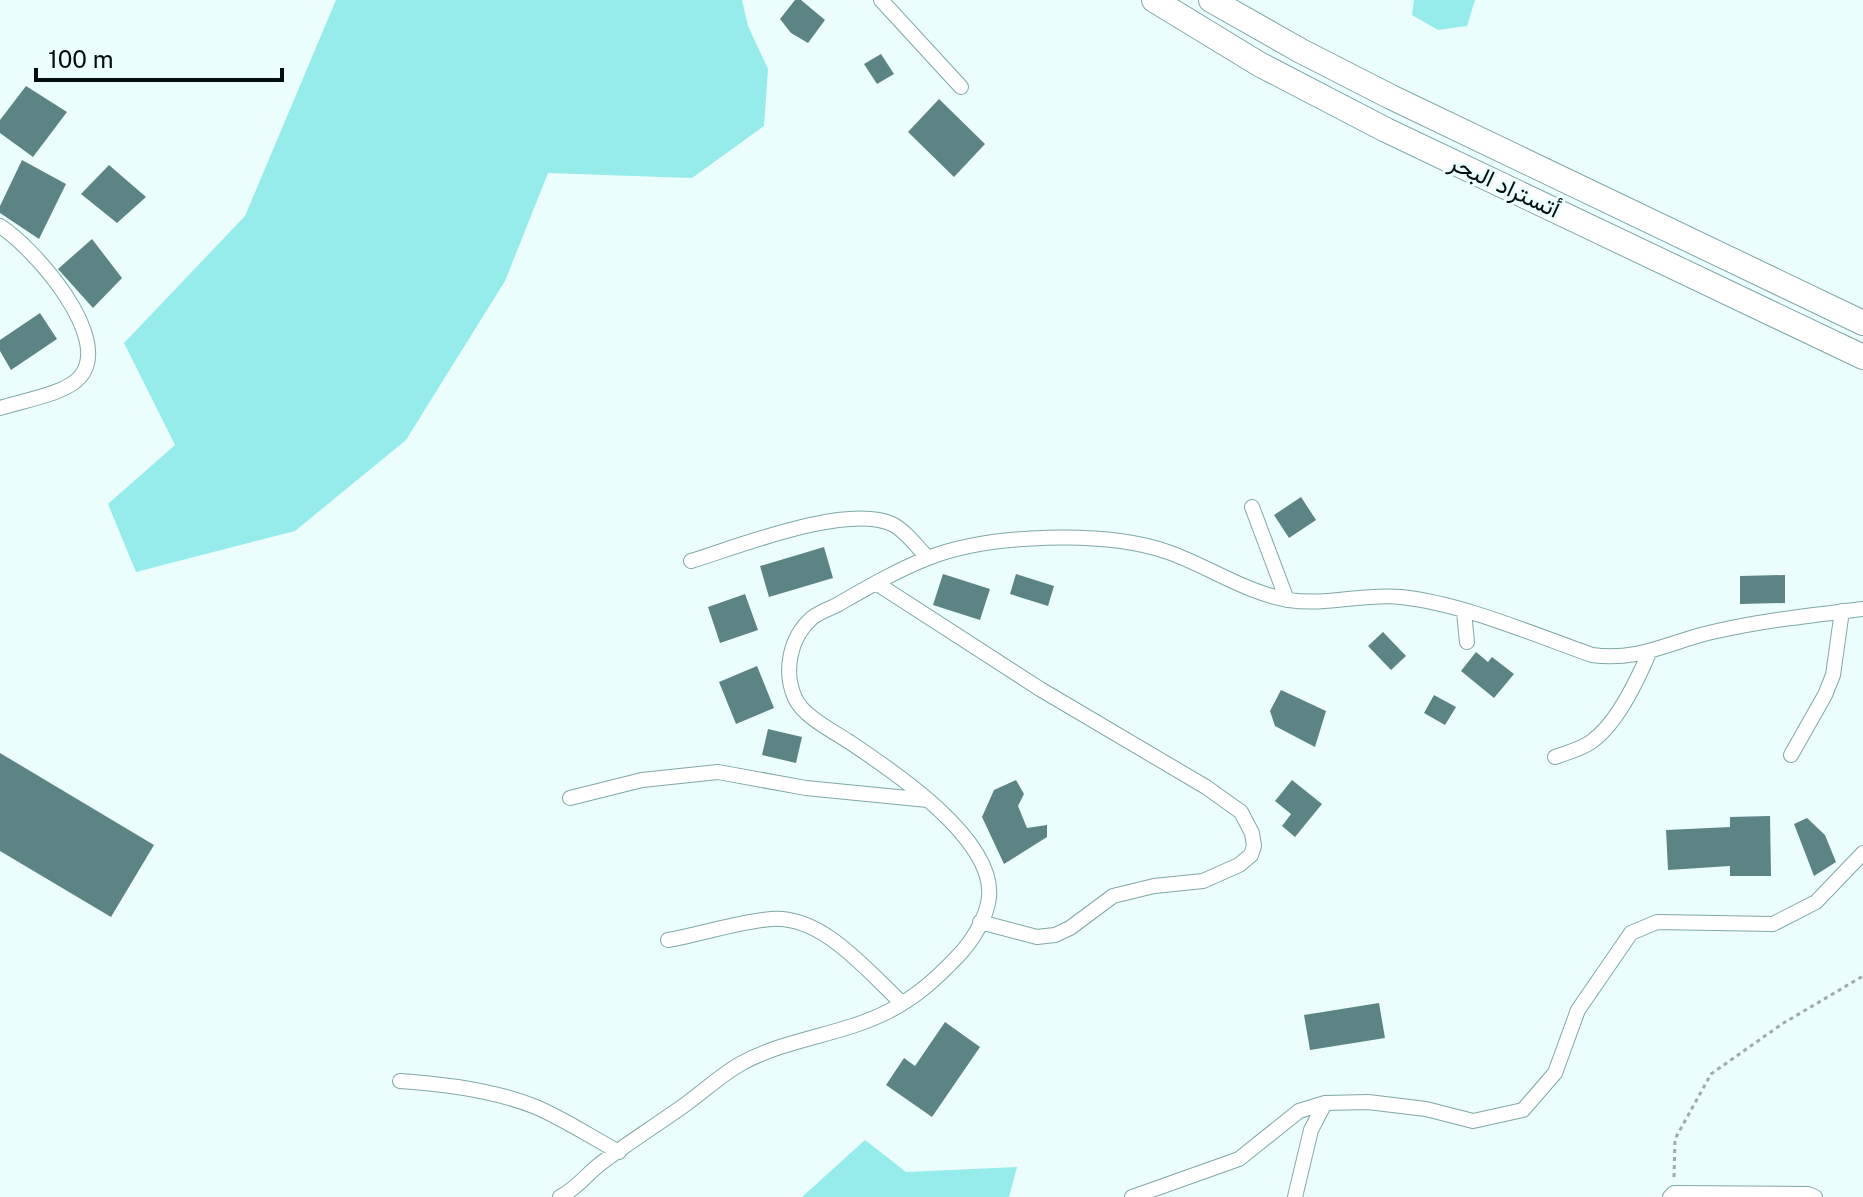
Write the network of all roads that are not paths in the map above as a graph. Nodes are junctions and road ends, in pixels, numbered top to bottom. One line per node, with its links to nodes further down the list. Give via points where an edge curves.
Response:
1 (881, 0): 4 (street)
2 (1154, 0): 7 (highway, أتستراد البحر, via 1259,64 1386,130)
3 (1211, 0): 6 (highway, أتستراد البحر, via 1391,97)
4 (961, 87)
5 (0, 226): 8 (street, via 57,283 85,328 90,349 83,375 74,384)
6 (1863, 323)
7 (1863, 357)
8 (0, 408)
9 (1252, 507): 13 (street)
10 (928, 558): 11 (street, via 893,524 869,519 813,523); 12 (street); 13 (street, via 1010,541 1112,540 1165,551)
11 (691, 561)
12 (876, 583): 22 (street, via 811,618 791,648 788,671 795,700); 24 (street, via 1206,787 1241,812 1252,833 1251,855 1239,865 1203,881 1113,896 1055,935 1037,937)
13 (1287, 600): 16 (street, via 1394,596)
14 (1863, 609): 15 (street)
15 (1842, 611): 18 (street, via 1718,630); 19 (street, via 1833,675)
16 (1464, 612): 17 (street); 18 (street, via 1592,655)
17 (1467, 642)
18 (1649, 653): 20 (street, via 1635,686 1605,728 1590,743)
19 (1791, 755)
20 (1555, 757)
21 (570, 798): 22 (street, via 642,780 718,772 806,788)
22 (932, 801): 24 (street, via 967,841 985,872 989,896)
23 (1863, 853): 28 (street, via 1816,902 1773,924 1657,922 1631,933 1578,1010 1555,1073 1523,1110 1473,1121 1426,1109)
24 (980, 922): 26 (street, via 967,947 929,986)
25 (668, 940): 26 (street, via 773,919 808,925 836,942)
26 (902, 1003): 29 (street, via 739,1064)
27 (400, 1081): 29 (street, via 439,1083 508,1098)
28 (1325, 1103): 32 (street, via 1299,1111 1239,1159); 33 (street, via 1311,1130)
29 (619, 1152): 31 (street)
30 (1672, 1195): 34 (street)
31 (560, 1197)
32 (1132, 1197)
33 (1295, 1197)
34 (1815, 1197)

